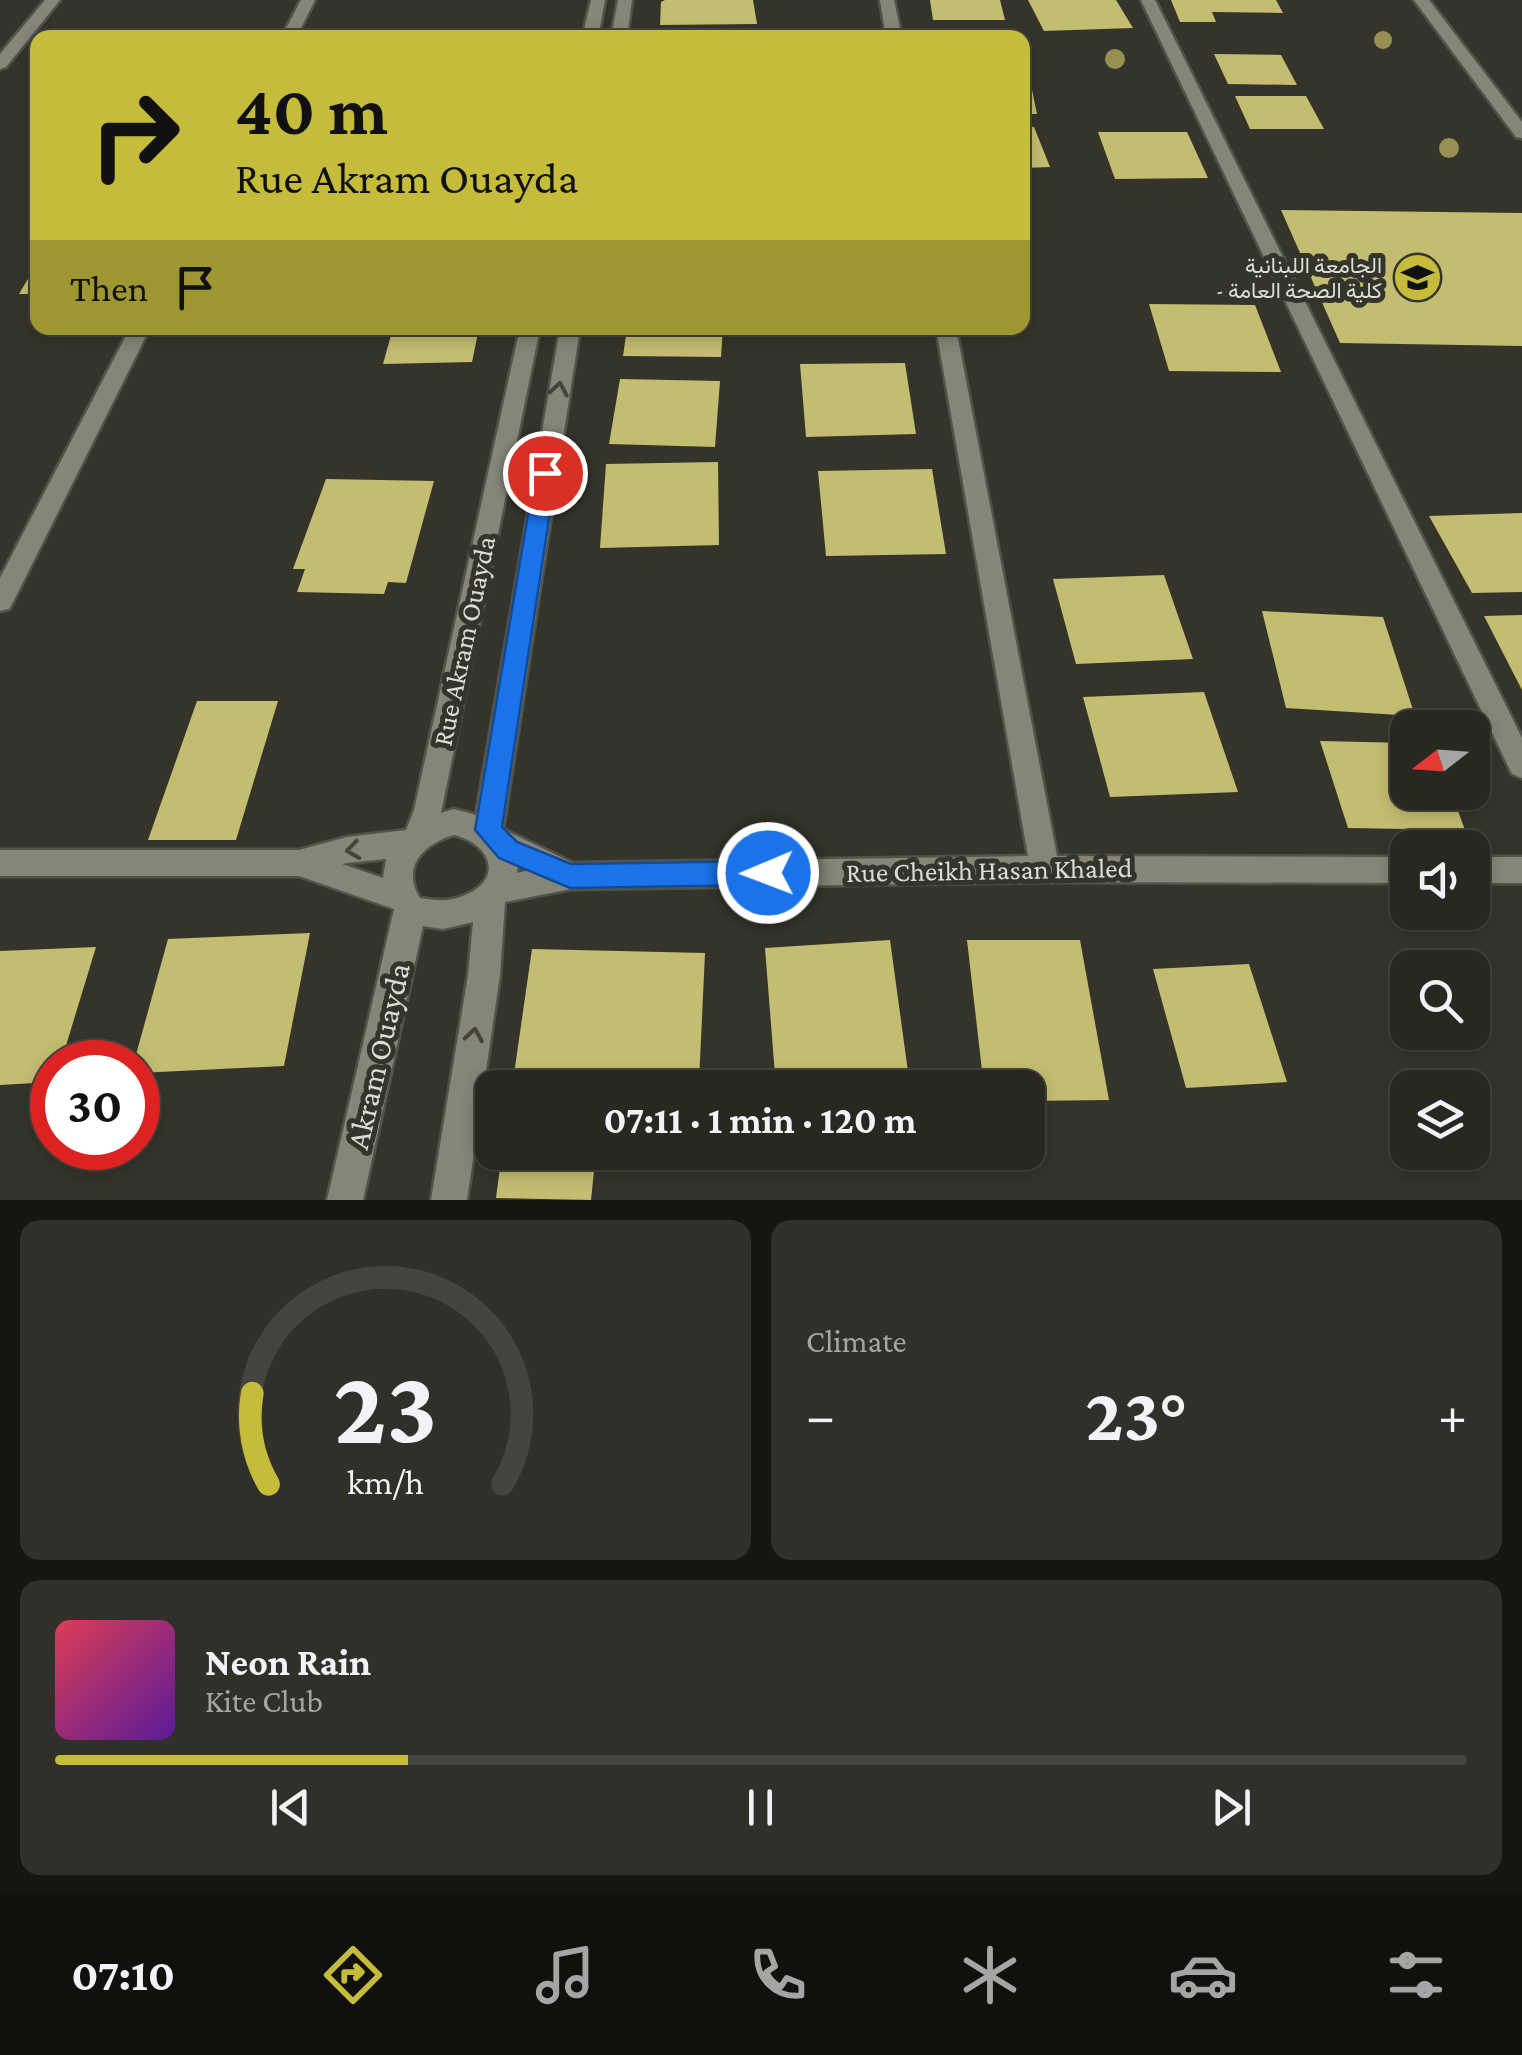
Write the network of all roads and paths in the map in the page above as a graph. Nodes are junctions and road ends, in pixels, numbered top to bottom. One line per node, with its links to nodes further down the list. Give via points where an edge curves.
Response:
1 (52, 0): 12 (street)
2 (308, 0): 8 (street)
3 (598, 0): 9 (street)
4 (625, 0): 10 (street)
5 (887, 0): 11 (street)
6 (1148, 0): 19 (street)
7 (1421, 0): 13 (street)
8 (292, 30)
9 (592, 30)
10 (619, 30)
11 (893, 30)
12 (0, 64)
13 (1522, 132)
14 (136, 335): 18 (street)
15 (529, 335): 21 (street, Rue Akram Ouayda, via 428,810)
16 (569, 335): 20 (street, Rue Akram Ouayda, one-way to 16)
17 (947, 335): 24 (street)
18 (0, 602)
19 (1522, 766)
20 (493, 836): 21 (street, via 454,822); 28 (street, Rue Cheikh Hasan Khaled); 29 (street, via 504,857)
21 (413, 840): 23 (street, one-way to 23); 30 (street, via 395,880)
22 (0, 862): 23 (street)
23 (299, 863): 30 (street)
24 (1045, 868): 25 (street, Rue Cheikh Hasan Khaled); 28 (street, Rue Cheikh Hasan Khaled)
25 (1390, 870)
26 (1490, 870): 27 (street)
27 (1522, 870)
28 (570, 876): 29 (street, Rue Cheikh Hasan Khaled)
29 (493, 894): 30 (street, via 457,916 435,918); 32 (street, one-way to 29)
30 (406, 904): 31 (street, Akram Ouayda)
31 (345, 1200)
32 (448, 1200)

